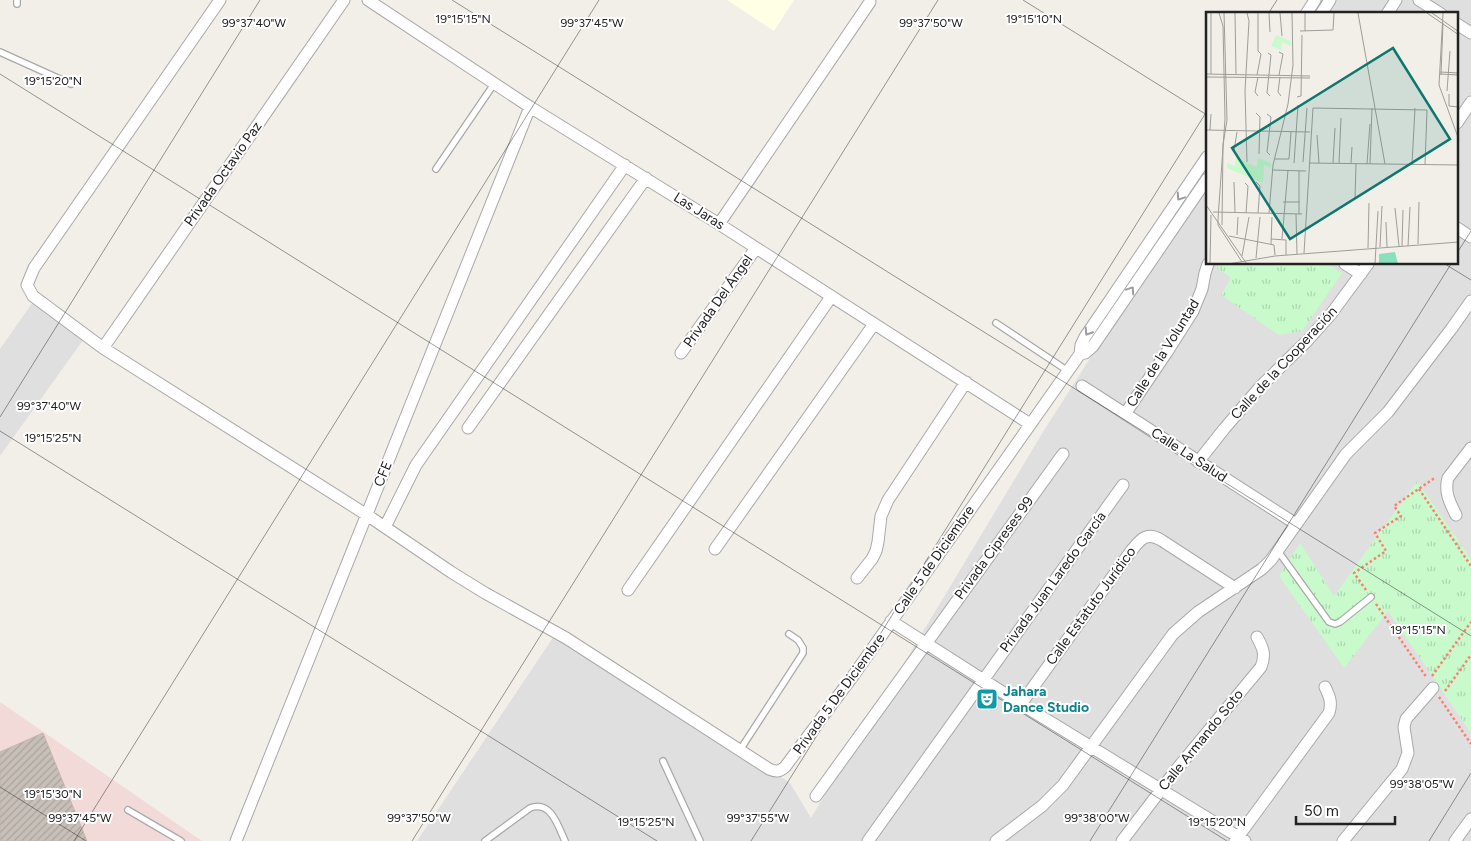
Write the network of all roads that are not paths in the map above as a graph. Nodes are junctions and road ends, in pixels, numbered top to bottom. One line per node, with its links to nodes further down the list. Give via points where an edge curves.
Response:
1 (220, 0): 38 (street, via 29,279 33,296)
2 (344, 0): 38 (street, Privada Octavio Paz)
3 (368, 0): 17 (street, Las Jaras)
4 (1315, 0): 9 (street)
5 (1330, 0): 10 (street)
6 (1396, 0): 11 (street)
7 (1419, 0): 12 (street)
8 (870, 2): 26 (street)
9 (1307, 12)
10 (1322, 12)
11 (1387, 12)
12 (1438, 12)
13 (1458, 25): 14 (street)
14 (1471, 32)
15 (0, 52): 16 (lane)
16 (71, 84)
17 (494, 84): 19 (street, Las Jaras); 23 (lane)
18 (1471, 102): 20 (street)
19 (530, 107): 22 (street, Las Jaras); 51 (street, CFE)
20 (1459, 117)
21 (1206, 158): 40 (street, Calle 5 de Diciembre, one-way to 40, via 1085,337 1080,345)
22 (625, 165): 24 (street, Las Jaras); 54 (street, via 416,465)
23 (436, 169)
24 (646, 178): 26 (street, Las Jaras); 46 (street)
25 (1206, 180): 40 (street, Calle 5 de Diciembre, one-way to 25, via 1093,346)
26 (719, 224): 29 (street, Las Jaras)
27 (1458, 229): 28 (street)
28 (1471, 237)
29 (756, 248): 34 (street, Las Jaras); 39 (street, Privada Del Ángel)
30 (1208, 265): 44 (street, Calle de la Voluntad, via 1193,311)
31 (1347, 265): 33 (street)
32 (1367, 265): 33 (street, Calle de la Cooperación)
33 (1361, 274): 49 (street, Calle de la Cooperación, via 1331,314 1260,387)
34 (831, 296): 37 (street, Las Jaras); 59 (street)
35 (1471, 301): 53 (street, via 1406,391 1346,454)
36 (996, 323): 41 (lane)
37 (874, 324): 42 (street, Las Jaras); 55 (street)
38 (103, 348): 51 (street)
39 (681, 353)
40 (1080, 354): 41 (street, Calle 5 de Diciembre)
41 (1068, 371): 45 (street, Calle 5 de Diciembre)
42 (966, 382): 45 (street, Las Jaras); 57 (street, via 888,500 881,516 876,551)
43 (1082, 386): 44 (street, Calle La Salud)
44 (1125, 414): 49 (street, Calle La Salud)
45 (1030, 424): 61 (street, Calle 5 de Diciembre)
46 (468, 428)
47 (1471, 448): 52 (street, via 1448,478 1446,490)
48 (1063, 454): 64 (street, Privada Cipreses 99)
49 (1198, 462): 53 (street, Calle La Salud)
50 (1123, 485): 65 (street, Privada Juan Laredo García)
51 (367, 515): 54 (street); 78 (street, CFE)
52 (1456, 515)
53 (1296, 524): 56 (street)
54 (384, 527): 70 (street, via 485,593 566,638)
55 (715, 549)
56 (1278, 552): 58 (street, via 1262,569); 60 (lane, via 1330,622 1340,622)
57 (858, 578)
58 (1235, 588): 68 (street, Calle Estatuto Jurídico, via 1161,540 1148,536 1131,551); 69 (street, via 1198,612 1173,634)
59 (628, 590)
60 (1371, 597)
61 (891, 621): 64 (street, Calle 5 de Diciembre); 70 (street, Privada 5 De Diciembre, via 785,767 775,772)
62 (788, 634): 70 (lane, via 798,640 803,653)
63 (1257, 637): 72 (street, Calle Armando Soto, via 1264,651 1261,667)
64 (926, 643): 65 (street, Calle 5 de Diciembre); 73 (street, Privada Cipreses 99)
65 (983, 680): 68 (street, Calle 5 de Diciembre); 82 (street, Privada Juan Laredo García)
66 (1326, 687): 76 (street, via 1330,696 1329,713)
67 (1433, 688): 85 (street, via 1406,719 1408,754 1402,769)
68 (1021, 704): 69 (street, Calle 5 de Diciembre)
69 (1090, 747): 72 (street, Calle 5 de Diciembre); 83 (street, via 1063,785 1042,806)
70 (740, 750)
71 (663, 761): 81 (lane)
72 (1161, 790): 76 (street, Calle 5 de Diciembre); 84 (street, Calle Armando Soto)
73 (816, 796)
74 (128, 810): 77 (lane)
75 (1471, 819): 86 (street)
76 (1239, 840)
77 (181, 841)
78 (236, 841)
79 (485, 841): 80 (lane, via 537,805 551,812)
80 (565, 841)
81 (700, 841)
82 (868, 841)
83 (996, 841)
84 (1122, 841)
85 (1343, 841)
86 (1455, 841)

